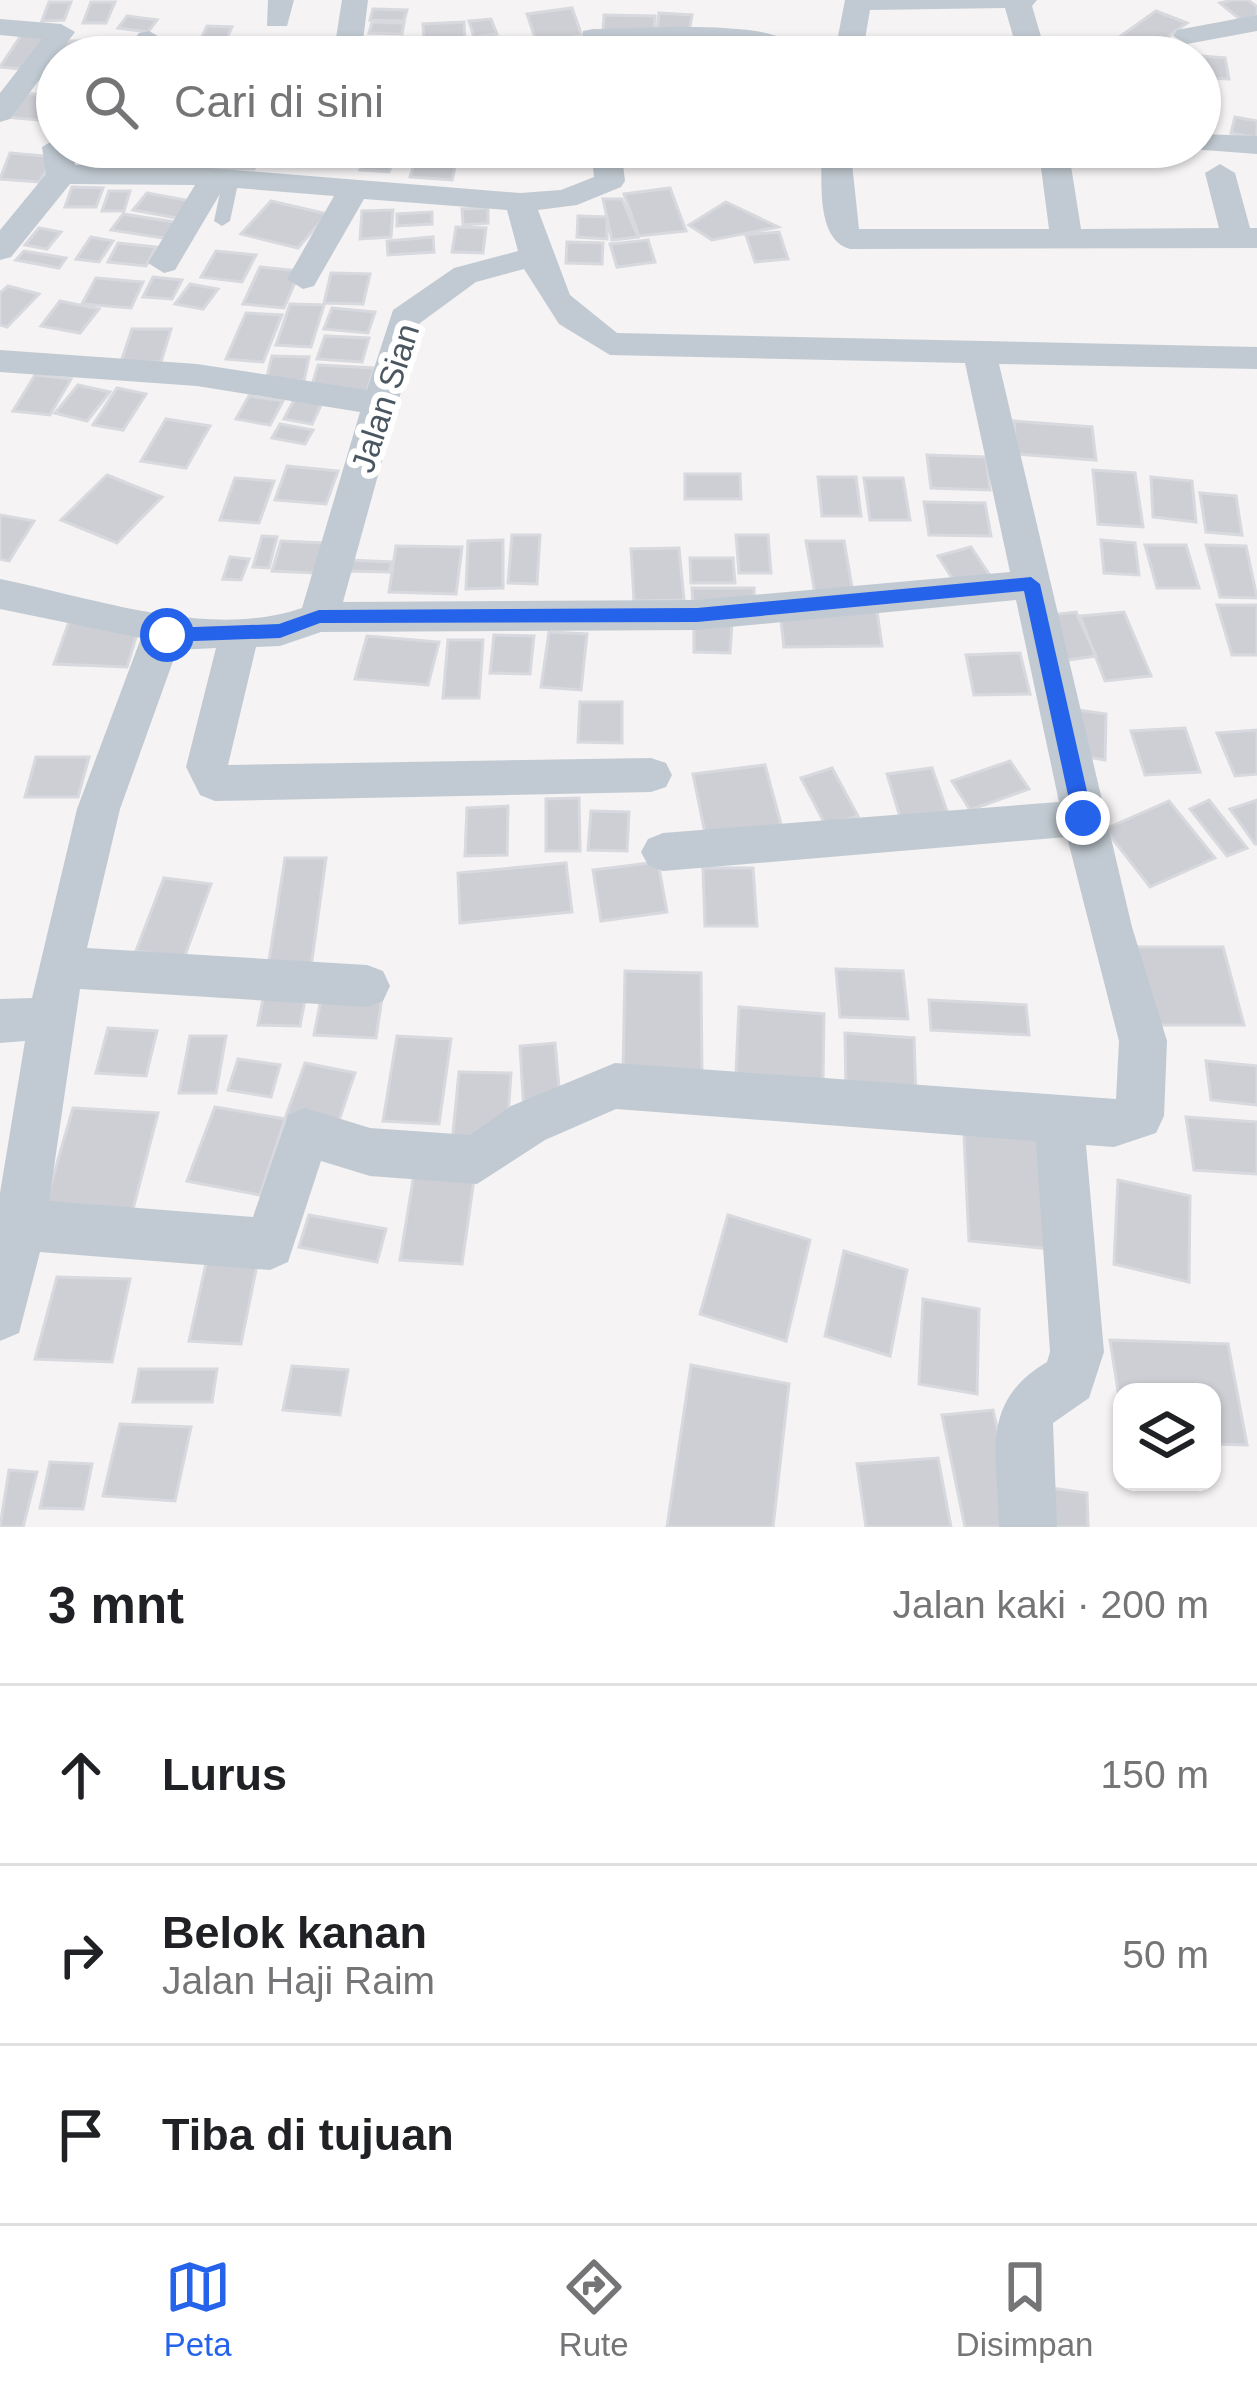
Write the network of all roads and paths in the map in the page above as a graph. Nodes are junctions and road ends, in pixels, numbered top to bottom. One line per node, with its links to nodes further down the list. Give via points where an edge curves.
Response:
1 (356, 0): 8 (street)
2 (586, 0): 9 (street)
3 (858, 1): 4 (street); 10 (street)
4 (1020, 1): 11 (street)
5 (1257, 23): 12 (street)
6 (0, 27): 7 (street)
7 (60, 36)
8 (350, 36)
9 (593, 36)
10 (852, 36)
11 (1028, 36)
12 (1187, 36)
13 (36, 144): 27 (street)
14 (1221, 144): 15 (street)
15 (1257, 145)
16 (135, 168): 21 (street)
17 (608, 168): 23 (street, via 610,181 566,199)
18 (838, 168): 25 (street, via 842,229 850,239)
19 (1055, 168): 25 (street)
20 (1220, 173): 26 (street)
21 (222, 179): 22 (street); 24 (lane); 29 (street)
22 (353, 190): 23 (street); 30 (street)
23 (520, 202): 28 (street)
24 (222, 221)
25 (1066, 236): 26 (street)
26 (1247, 238)
27 (0, 250)
28 (536, 256): 31 (street, via 561,311 610,344); 34 (street, Jalan Sian, via 465,275 405,317)
29 (164, 263)
30 (304, 279)
31 (980, 353): 32 (street); 35 (street)
32 (1257, 358)
33 (0, 361): 34 (street, via 197,375)
34 (381, 404): 37 (street, Jalan Sian)
35 (1031, 584): 37 (street, via 697,615); 41 (street)
36 (0, 594): 39 (street, via 148,623)
37 (319, 616): 38 (street, via 280,631)
38 (240, 631): 39 (street); 40 (street, via 207,767 215,783)
39 (167, 635): 43 (street, via 110,764)
40 (651, 775)
41 (1083, 818): 42 (street); 47 (street, via 1143,1041 1139,1116 1114,1123)
42 (663, 852)
43 (60, 968): 44 (street); 45 (street)
44 (367, 986)
45 (52, 1018): 46 (street); 48 (street)
46 (0, 1021)
47 (1059, 1119): 48 (street, via 615,1086 528,1123 477,1160 370,1151 305,1132 270,1244); 50 (street, via 1077,1352 1070,1378 1035,1400 1025,1420)
48 (23, 1226): 49 (street)
49 (0, 1314)
50 (1028, 1527)

